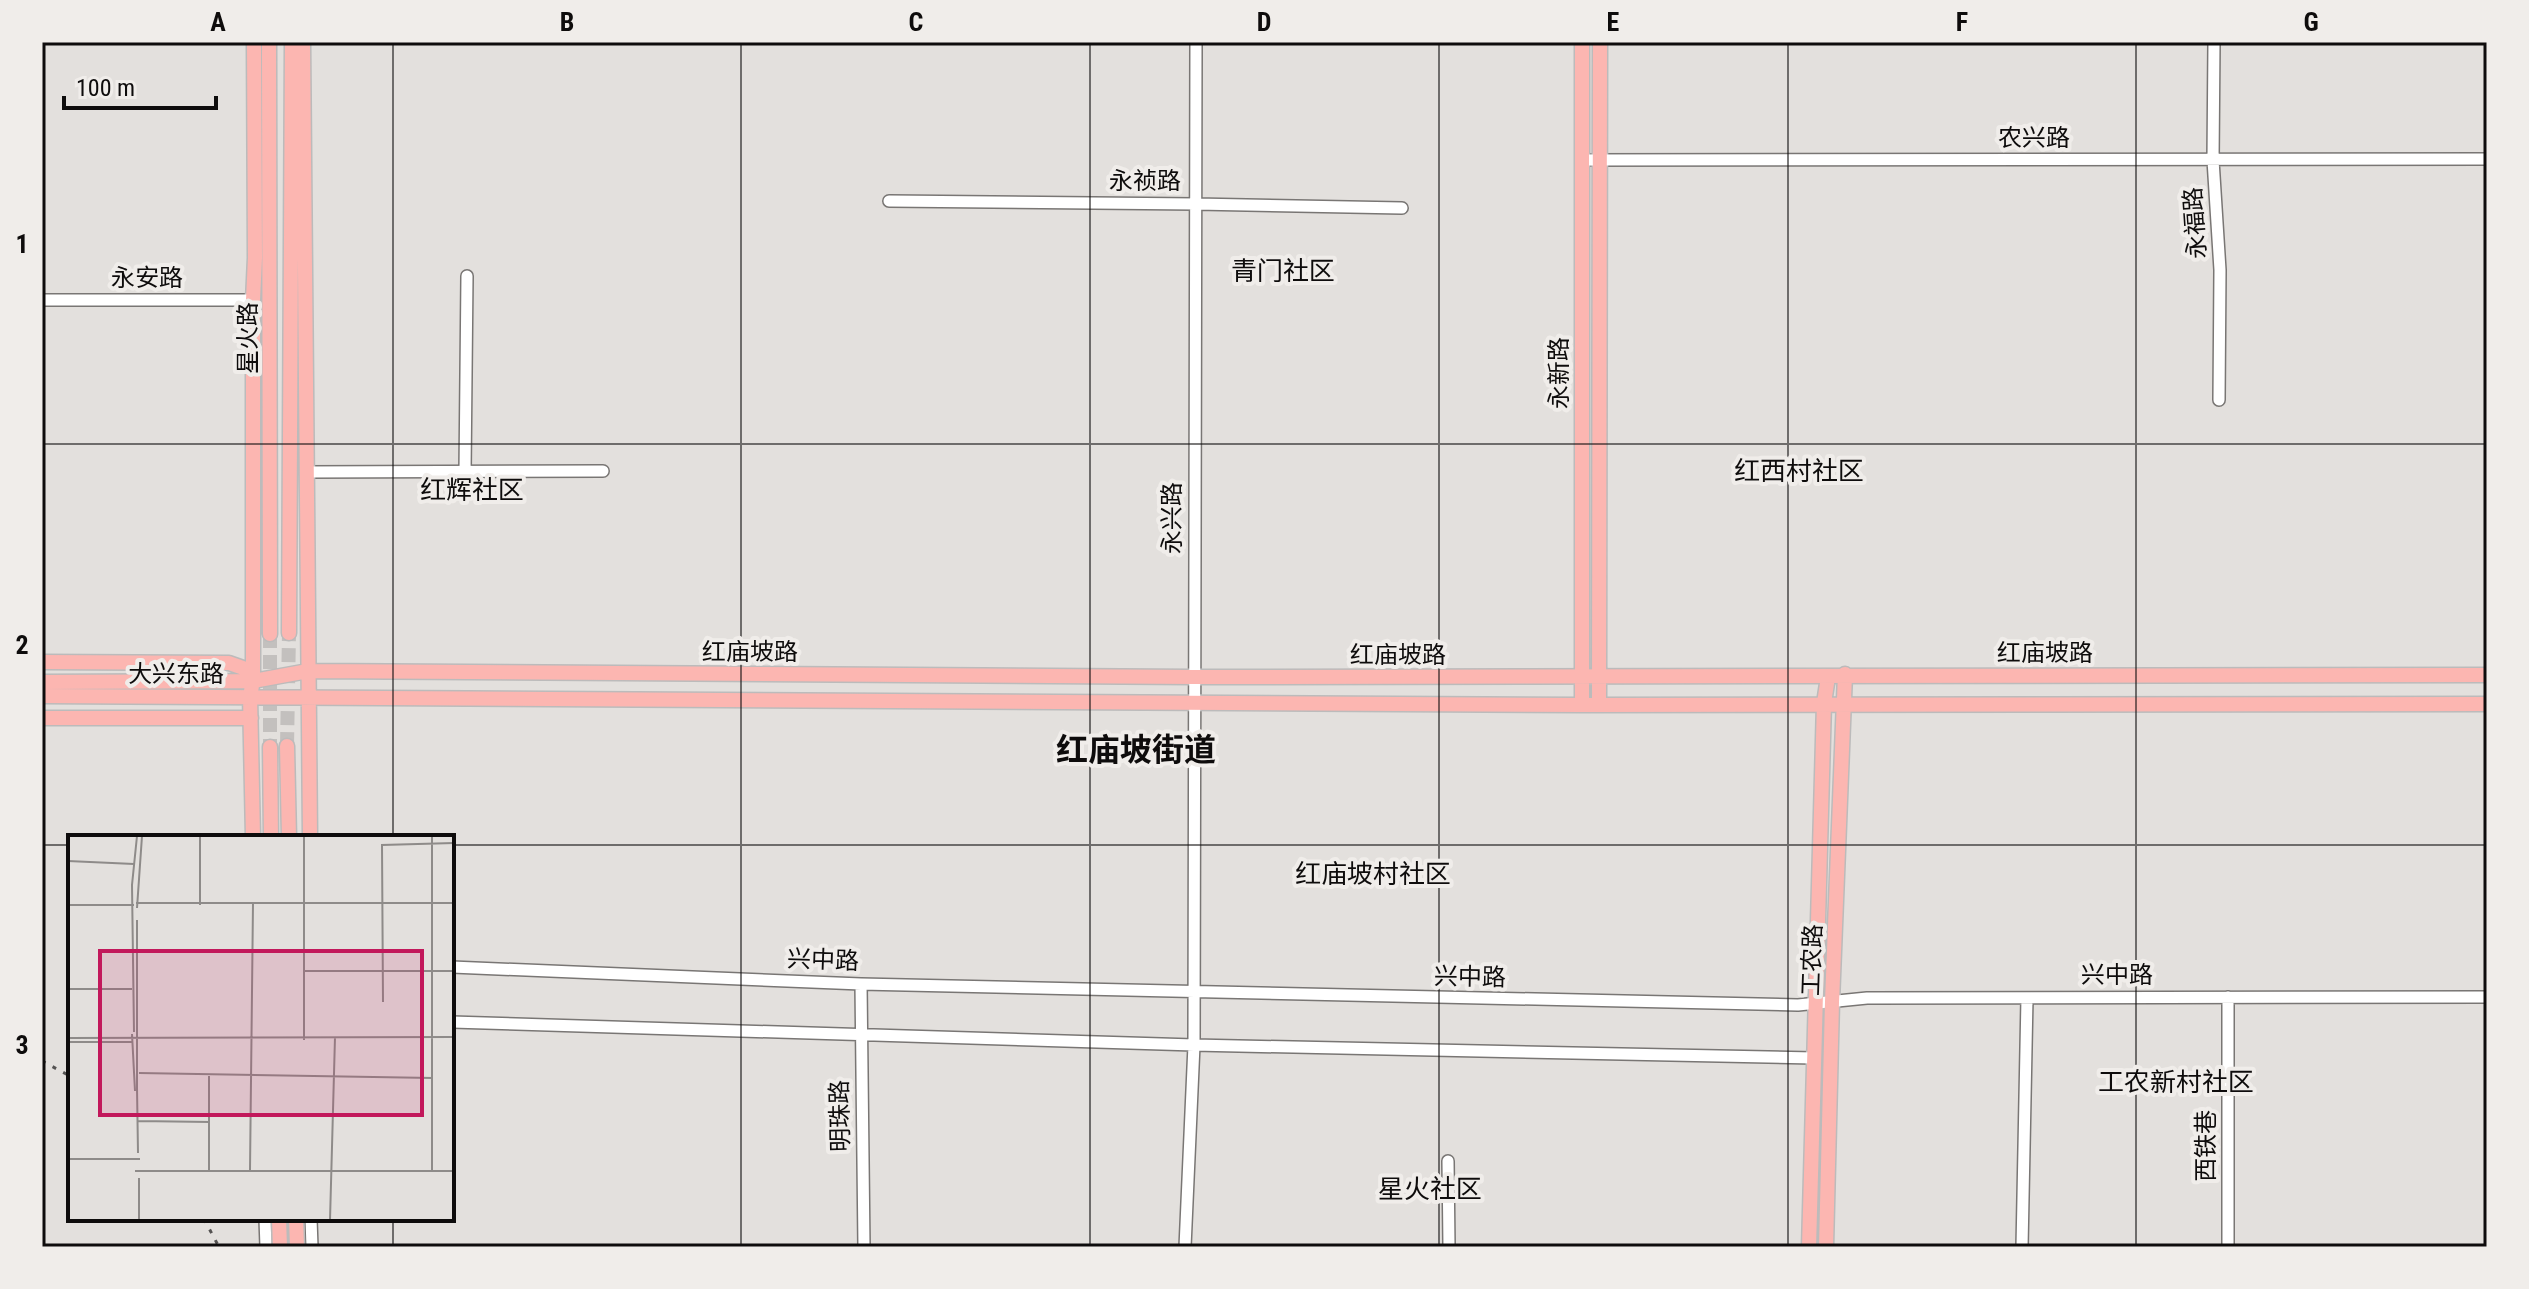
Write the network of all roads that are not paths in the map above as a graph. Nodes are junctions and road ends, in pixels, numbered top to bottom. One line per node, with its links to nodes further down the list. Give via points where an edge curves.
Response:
1 (254, 42): 9 (main road)
2 (269, 42): 9 (main road, 星火路)
3 (292, 42): 17 (main road, 星火路)
4 (303, 42): 20 (main road)
5 (1196, 42): 15 (street, 永兴路)
6 (1582, 42): 11 (main road, 永新路)
7 (1600, 42): 12 (main road, 永新路)
8 (2214, 42): 13 (street, 永福路)
9 (261, 114): 18 (main road); 19 (main road, 星火路)
10 (2487, 159): 13 (street, 农兴路)
11 (1581, 160): 12 (street, 农兴路); 35 (main road, 永新路)
12 (1599, 160): 13 (street, 农兴路); 36 (main road, 永新路)
13 (2213, 160): 24 (street, 永福路, via 2220,270)
14 (889, 201): 15 (street, 永祯路)
15 (1196, 204): 16 (street, 永祯路); 34 (street, 永兴路)
16 (1402, 208)
17 (292, 221): 20 (main road); 28 (main road, 星火路)
18 (256, 222): 19 (main road); 23 (main road)
19 (271, 259): 29 (main road, 星火路)
20 (303, 271): 26 (main road)
21 (467, 276): 27 (street)
22 (42, 300): 23 (street, 永安路)
23 (253, 300): 39 (main road)
24 (2219, 400)
25 (603, 471): 27 (street)
26 (308, 472): 27 (street); 31 (main road)
27 (465, 472)
28 (289, 633)
29 (270, 634)
30 (42, 662): 39 (main road, via 229,663 246,669)
31 (308, 671): 34 (main road, 红庙坡路); 39 (main road, 大兴东路); 41 (main road)
32 (1845, 674): 33 (main road, 红庙坡路); 37 (main road, 红庙坡路); 45 (main road, 工农路)
33 (2487, 675)
34 (1193, 677): 35 (main road, 红庙坡路); 42 (street, 永兴路)
35 (1582, 677): 36 (main road, 红庙坡路); 47 (main road, 永新路)
36 (1600, 677): 37 (main road, 红庙坡路); 44 (main road, 永新路)
37 (1828, 677): 43 (main road, 工农路)
38 (42, 682): 39 (main road, 大兴东路)
39 (252, 688): 40 (main road, 大兴东路); 41 (main road, 大兴东路); 49 (main road)
40 (42, 696)
41 (309, 700): 42 (main road, 红庙坡路); 55 (main road)
42 (1193, 703): 47 (main road, 红庙坡路); 58 (street, 永兴路)
43 (1824, 703): 44 (main road, 红庙坡路); 45 (main road, 红庙坡路); 63 (main road, 工农路)
44 (1599, 704): 47 (main road, 红庙坡路)
45 (1843, 704): 46 (main road, 红庙坡路); 62 (main road, 工农路)
46 (2487, 704)
47 (1582, 705)
48 (42, 718): 49 (main road)
49 (251, 718): 52 (main road)
50 (287, 746): 54 (main road)
51 (270, 747): 53 (main road)
52 (253, 835)
53 (271, 835)
54 (289, 835)
55 (310, 835)
56 (454, 967): 57 (street, 兴中路)
57 (861, 984): 58 (street, 兴中路); 65 (street, 明珠路)
58 (1194, 993): 63 (street, 兴中路); 66 (street, 永兴路)
59 (2228, 997): 60 (street, 兴中路); 61 (street, 兴中路); 83 (street, 西铁巷)
60 (2487, 997)
61 (2027, 998): 62 (street, 兴中路); 82 (street)
62 (1832, 1002): 63 (street, 兴中路); 81 (main road, 工农路)
63 (1815, 1003): 67 (main road, 工农路)
64 (454, 1022): 65 (street)
65 (860, 1033): 66 (street); 77 (street, 明珠路)
66 (1194, 1045): 67 (street); 78 (street, 永兴路)
67 (1814, 1058): 80 (main road, 工农路)
68 (1448, 1161): 79 (street)
69 (265, 1221): 73 (street)
70 (279, 1221): 74 (main road)
71 (296, 1221): 75 (main road)
72 (311, 1221): 76 (street)
73 (266, 1247)
74 (280, 1247)
75 (297, 1247)
76 (312, 1247)
77 (864, 1247)
78 (1185, 1247)
79 (1449, 1247)
80 (1809, 1247)
81 (1826, 1247)
82 (2022, 1247)
83 (2228, 1247)

